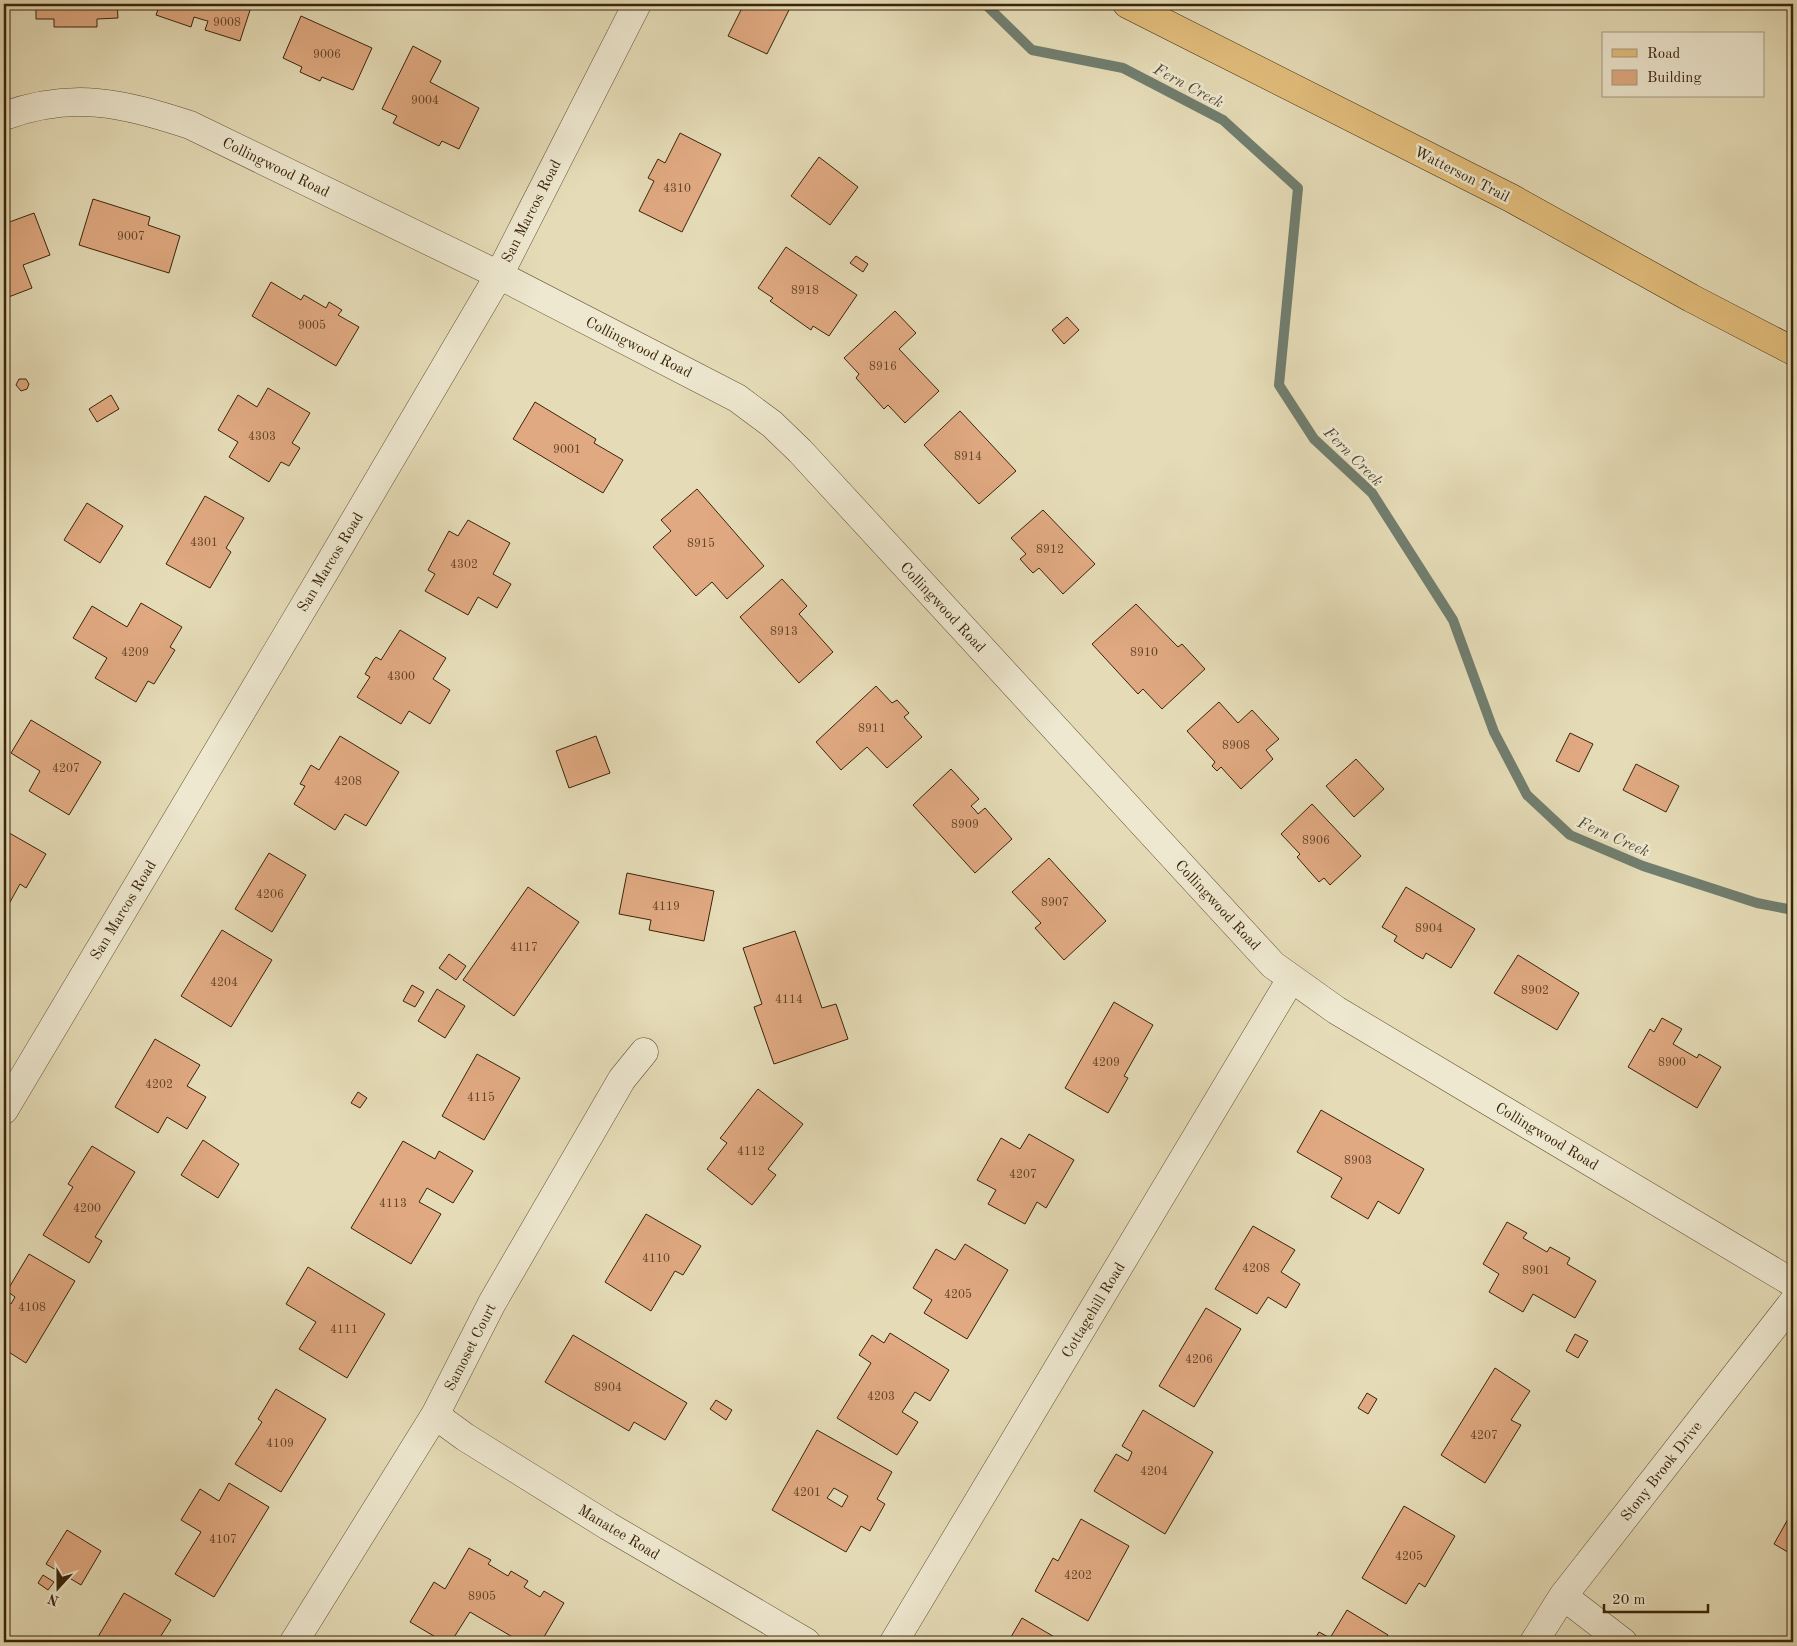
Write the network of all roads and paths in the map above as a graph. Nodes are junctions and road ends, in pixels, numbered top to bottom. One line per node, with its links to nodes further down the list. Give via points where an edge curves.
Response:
1 (637, 4): 4 (street, San Marcos Road)
2 (1127, 4): 5 (main road, Watterson Trail, via 1510,198)
3 (4, 116): 4 (street, Collingwood Road, via 58,102 89,102 116,104 190,125)
4 (499, 275): 6 (street, Collingwood Road, via 737,398 772,424 1273,964); 8 (street, San Marcos Road)
5 (1793, 351)
6 (1291, 979): 9 (street, Collingwood Road, via 1336,1010); 15 (street, Cottagehill Road)
7 (644, 1052): 11 (street, Samoset Court, via 622,1079 492,1304)
8 (4, 1110)
9 (1793, 1283)
10 (1793, 1302): 12 (street, Stony Brook Drive)
11 (435, 1415): 13 (street, Samoset Court); 14 (street, Manatee Road, via 608,1526)
12 (1563, 1596): 16 (street, Stony Brook Drive); 17 (street)
13 (294, 1642)
14 (806, 1642)
15 (894, 1642)
16 (1534, 1642)
17 (1623, 1642)

